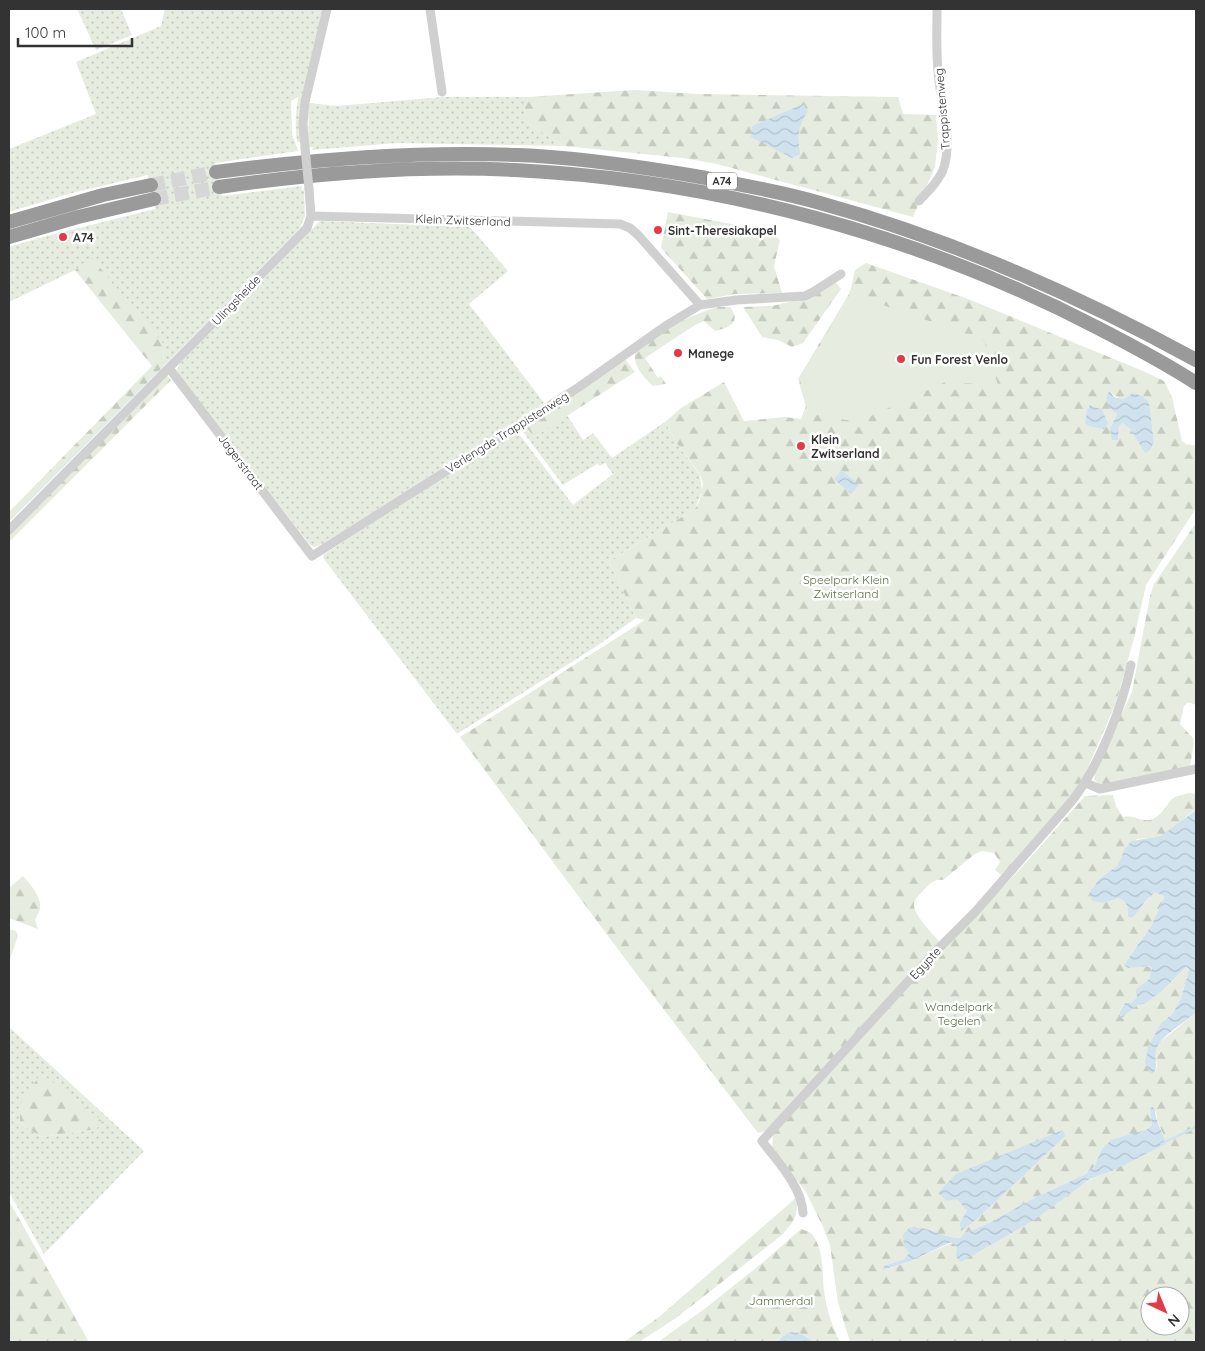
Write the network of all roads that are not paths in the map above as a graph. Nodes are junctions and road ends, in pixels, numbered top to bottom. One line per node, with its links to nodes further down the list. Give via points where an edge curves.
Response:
1 (327, 9): 10 (street, bridge, via 305,102 303,124)
2 (430, 9): 4 (street)
3 (937, 9): 9 (street, Trappistenweg, via 938,72 946,155 944,169)
4 (442, 92)
5 (216, 172): 15 (highway, A74, via 340,158 413,154 518,155 612,163 758,188 818,202 924,235 1002,266 1133,326)
6 (151, 185): 11 (highway)
7 (219, 187): 17 (highway, A74, via 340,173 416,169 514,170 612,178 747,201 913,248 992,279 1066,311)
8 (154, 199): 12 (highway)
9 (919, 201)
10 (310, 216): 14 (street, Klein Zwitserland, via 620,224 638,235); 16 (street, Ulingsheide, via 307,228)
11 (9, 222)
12 (9, 237)
13 (841, 274): 14 (street, via 805,296)
14 (700, 305): 19 (street, Verlengde Trappistenweg, via 579,387)
15 (1196, 360)
16 (169, 368): 18 (street, Ulingsheide); 19 (street, Jagerstraat)
17 (1196, 383)
18 (9, 530)
19 (312, 556)
20 (1131, 665): 22 (street, Egypte, via 1122,699)
21 (1196, 769): 22 (street, via 1100,789)
22 (1086, 783): 23 (street, Egypte, via 976,912 932,955 762,1141 799,1192)
23 (803, 1213)

